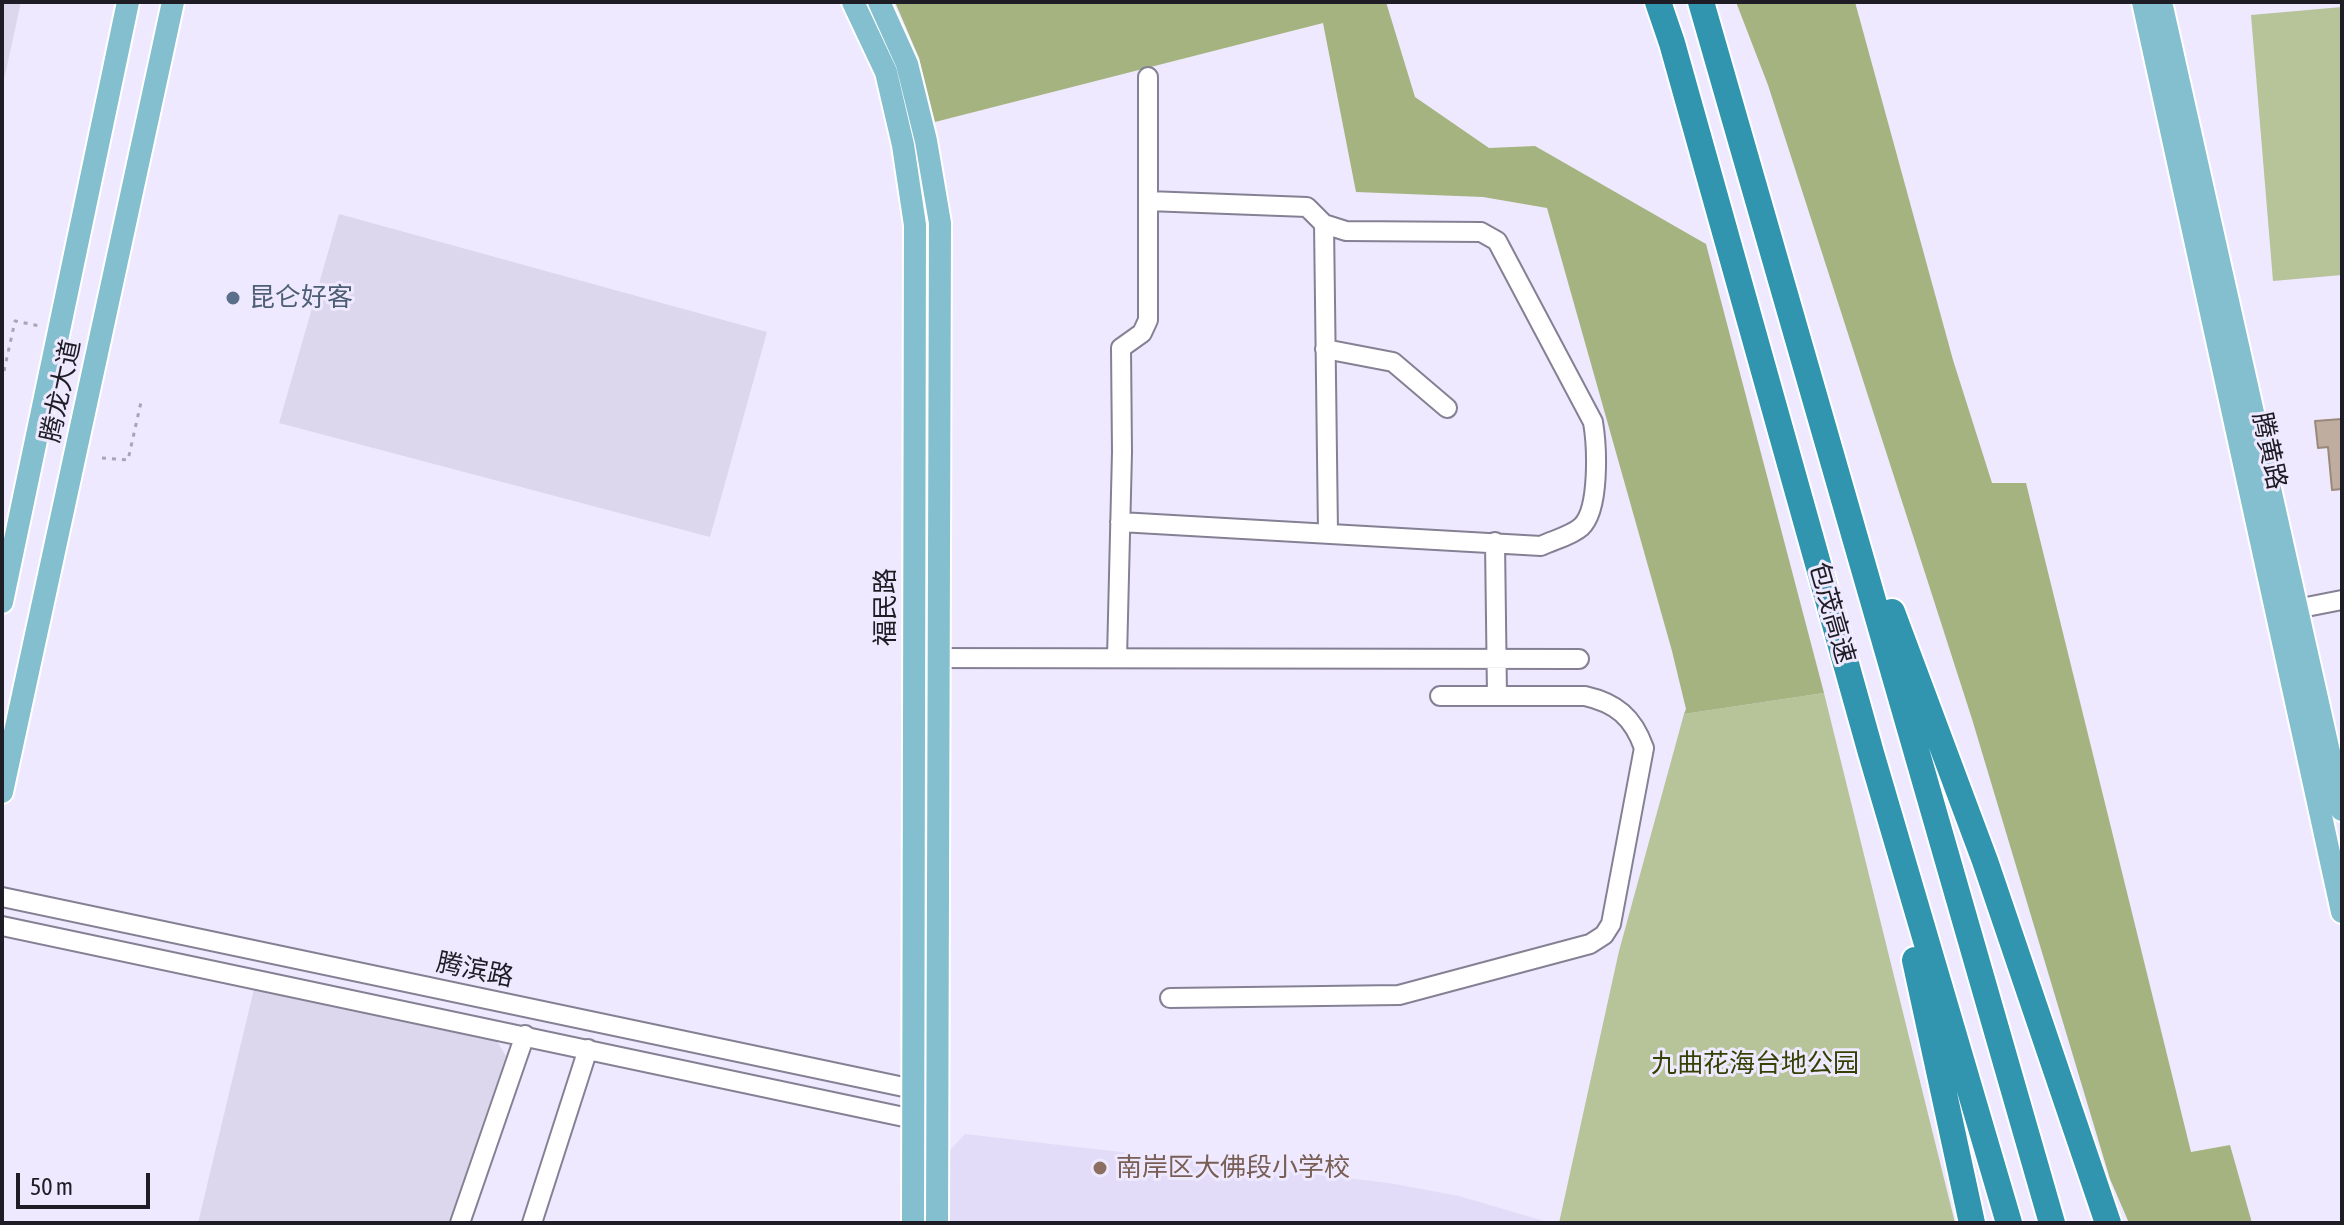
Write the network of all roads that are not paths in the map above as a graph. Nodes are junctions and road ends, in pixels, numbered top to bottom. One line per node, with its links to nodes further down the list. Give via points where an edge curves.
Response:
1 (128, 2): 19 (main road, 腾龙大道)
2 (173, 2): 29 (main road, 腾龙大道)
3 (853, 2): 21 (main road, 福民路, via 886,72 915,225)
4 (879, 2): 23 (main road, 福民路, via 907,64 940,223)
5 (1658, 2): 28 (highway, 包茂高速)
6 (1701, 2): 14 (highway, 包茂高速)
7 (2143, 2): 20 (main road, 腾黄路)
8 (2161, 2): 20 (main road, 腾黄路)
9 (1148, 77): 10 (street)
10 (1148, 201): 11 (street, via 1307,207); 15 (street, via 1148,320 1142,333 1121,348)
11 (1324, 224): 12 (street); 17 (street, via 1346,231 1481,232 1497,241 1582,399 1597,446 1591,514 1581,528 1541,546)
12 (1325, 349): 13 (street, via 1393,362); 16 (street)
13 (1447, 408)
14 (1826, 439): 47 (highway, 包茂高速); 48 (highway, via 1985,861)
15 (1120, 522): 16 (street); 22 (street)
16 (1328, 533): 17 (street)
17 (1495, 542): 25 (street)
18 (2342, 600): 20 (street)
19 (2, 602)
20 (2287, 611): 30 (main road, 腾黄路); 32 (main road, 腾黄路)
21 (914, 658): 23 (street); 37 (main road, 福民路)
22 (1117, 658): 23 (street); 25 (street)
23 (938, 659): 38 (main road, 福民路)
24 (1579, 659): 25 (street)
25 (1495, 660): 27 (street)
26 (1440, 696): 27 (street)
27 (1497, 696): 34 (street, via 1608,701 1637,727 1644,748 1611,924 1604,935 1590,944 1399,995)
28 (1871, 753): 45 (highway); 46 (highway, 包茂高速)
29 (2, 792)
30 (2342, 810)
31 (2, 897): 37 (street, 腾滨路)
32 (2342, 912)
33 (2, 926): 35 (street, 腾滨路)
34 (1170, 998)
35 (525, 1035): 36 (street, 腾滨路); 41 (street)
36 (588, 1049): 39 (street, 腾滨路); 42 (street)
37 (912, 1090): 38 (street, 腾滨路); 39 (main road, 福民路)
38 (937, 1094): 40 (main road, 福民路)
39 (912, 1118): 40 (street, 腾滨路); 43 (main road, 福民路)
40 (937, 1124): 44 (main road, 福民路)
41 (460, 1223)
42 (532, 1223)
43 (913, 1223)
44 (937, 1223)
45 (1972, 1223)
46 (2009, 1223)
47 (2052, 1223)
48 (2108, 1223)

